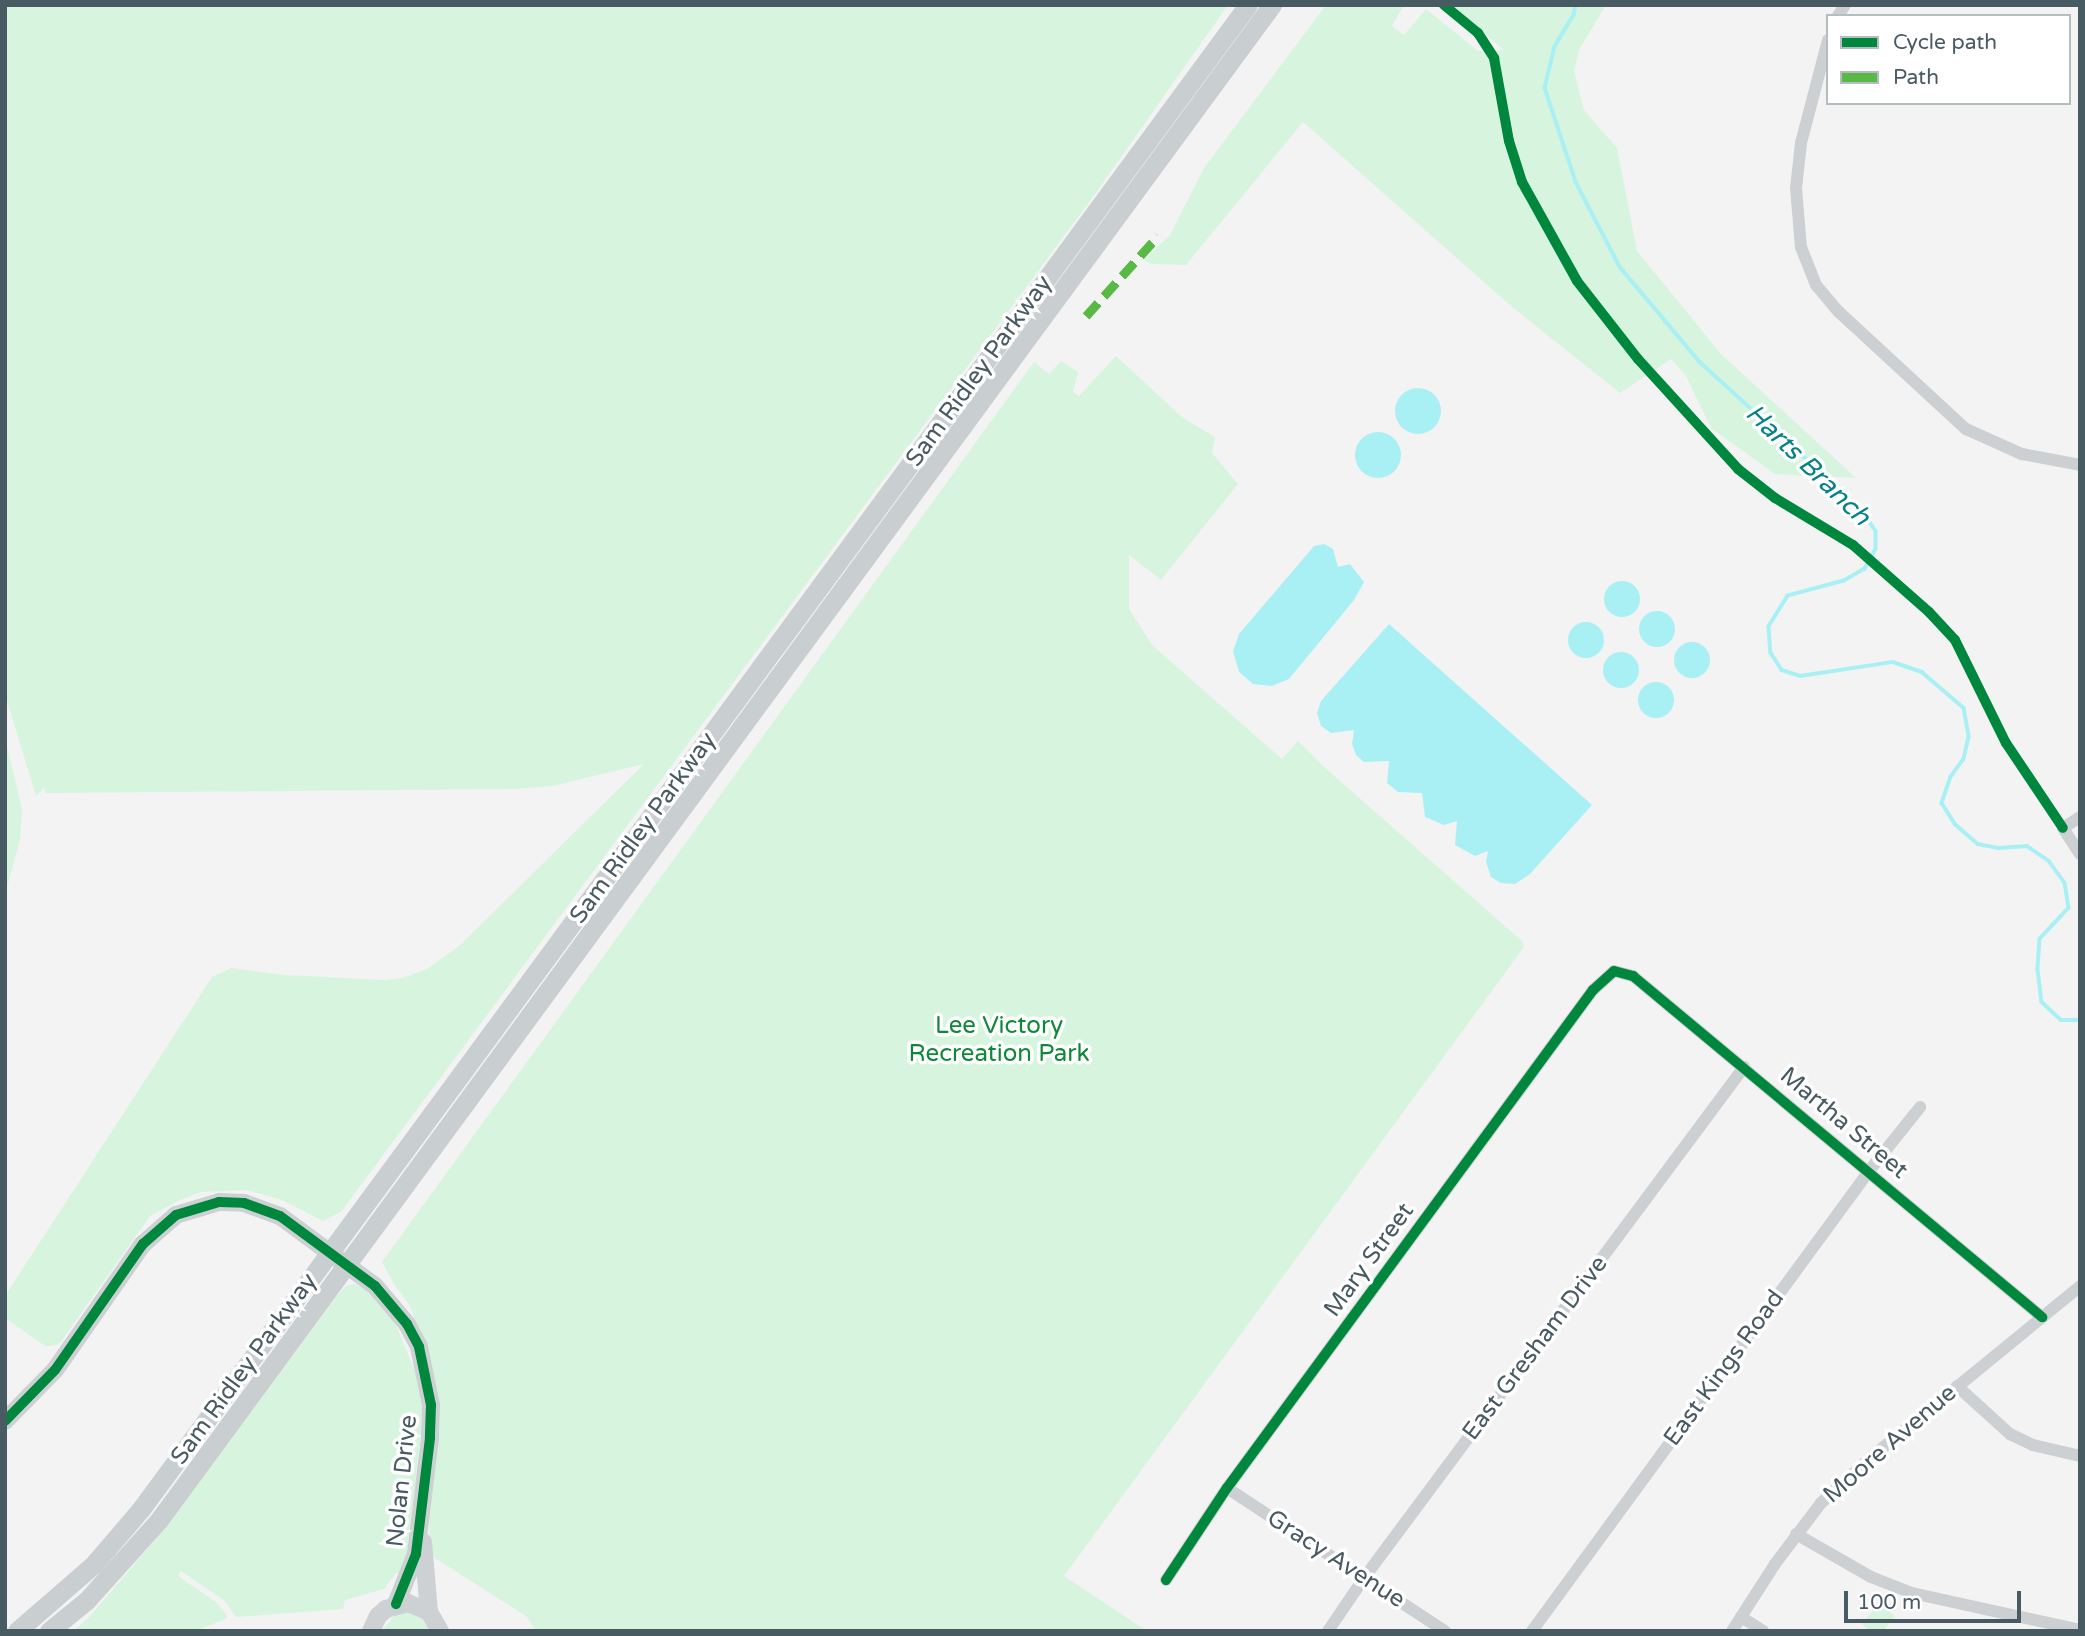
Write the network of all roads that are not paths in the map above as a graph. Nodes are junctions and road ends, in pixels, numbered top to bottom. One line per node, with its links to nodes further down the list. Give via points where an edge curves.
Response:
1 (1248, 5): 11 (main road, Sam Ridley Parkway)
2 (1272, 5): 11 (main road, Sam Ridley Parkway)
3 (1826, 48): 4 (street, via 1801,143 1796,188 1801,247 1816,285 1839,312 1966,429 2022,454)
4 (2080, 465)
5 (2080, 817): 6 (street, via 2063,828)
6 (2080, 853)
7 (1614, 971): 8 (street, Martha Street, via 1633,976); 17 (street, Mary Street, via 1593,990)
8 (1744, 1067): 10 (street, Martha Street); 20 (street, East Gresham Drive)
9 (1920, 1107): 10 (street, East Kings Road)
10 (1869, 1171): 13 (street, Martha Street); 33 (street, East Kings Road)
11 (338, 1257): 15 (street, Nolan Drive, via 280,1216 244,1203 219,1202 176,1215 143,1244 55,1370); 18 (street, Nolan Drive, via 391,1303 419,1347 431,1405); 27 (main road, Sam Ridley Parkway, via 94,1564); 28 (main road, Sam Ridley Parkway, via 159,1520 87,1600)
12 (2080, 1286): 13 (street, Moore Avenue)
13 (2042, 1317): 14 (street, Moore Avenue)
14 (1957, 1386): 16 (street, via 2010,1434 2034,1445); 19 (street, Moore Avenue, via 1840,1485)
15 (5, 1421)
16 (2080, 1455)
17 (1227, 1488): 20 (street, Gracy Avenue); 21 (street, Mary Street)
18 (421, 1526): 22 (street, Nolan Drive, via 410,1576); 23 (street, Nolan Drive)
19 (1796, 1534): 24 (street, Moore Avenue); 25 (street, via 1871,1577 1912,1593)
20 (1364, 1578): 31 (street, East Gresham Drive); 32 (street, Gracy Avenue)
21 (1166, 1580)
22 (397, 1604): 23 (street, via 419,1605); 29 (street, via 378,1616)
23 (429, 1612): 30 (street)
24 (1741, 1617): 34 (street, Moore Avenue); 35 (street)
25 (2062, 1629): 26 (street)
26 (2080, 1630)
27 (16, 1631)
28 (49, 1631)
29 (371, 1631)
30 (440, 1631)
31 (1328, 1631)
32 (1445, 1631)
33 (1532, 1631)
34 (1732, 1631)
35 (1763, 1631)

